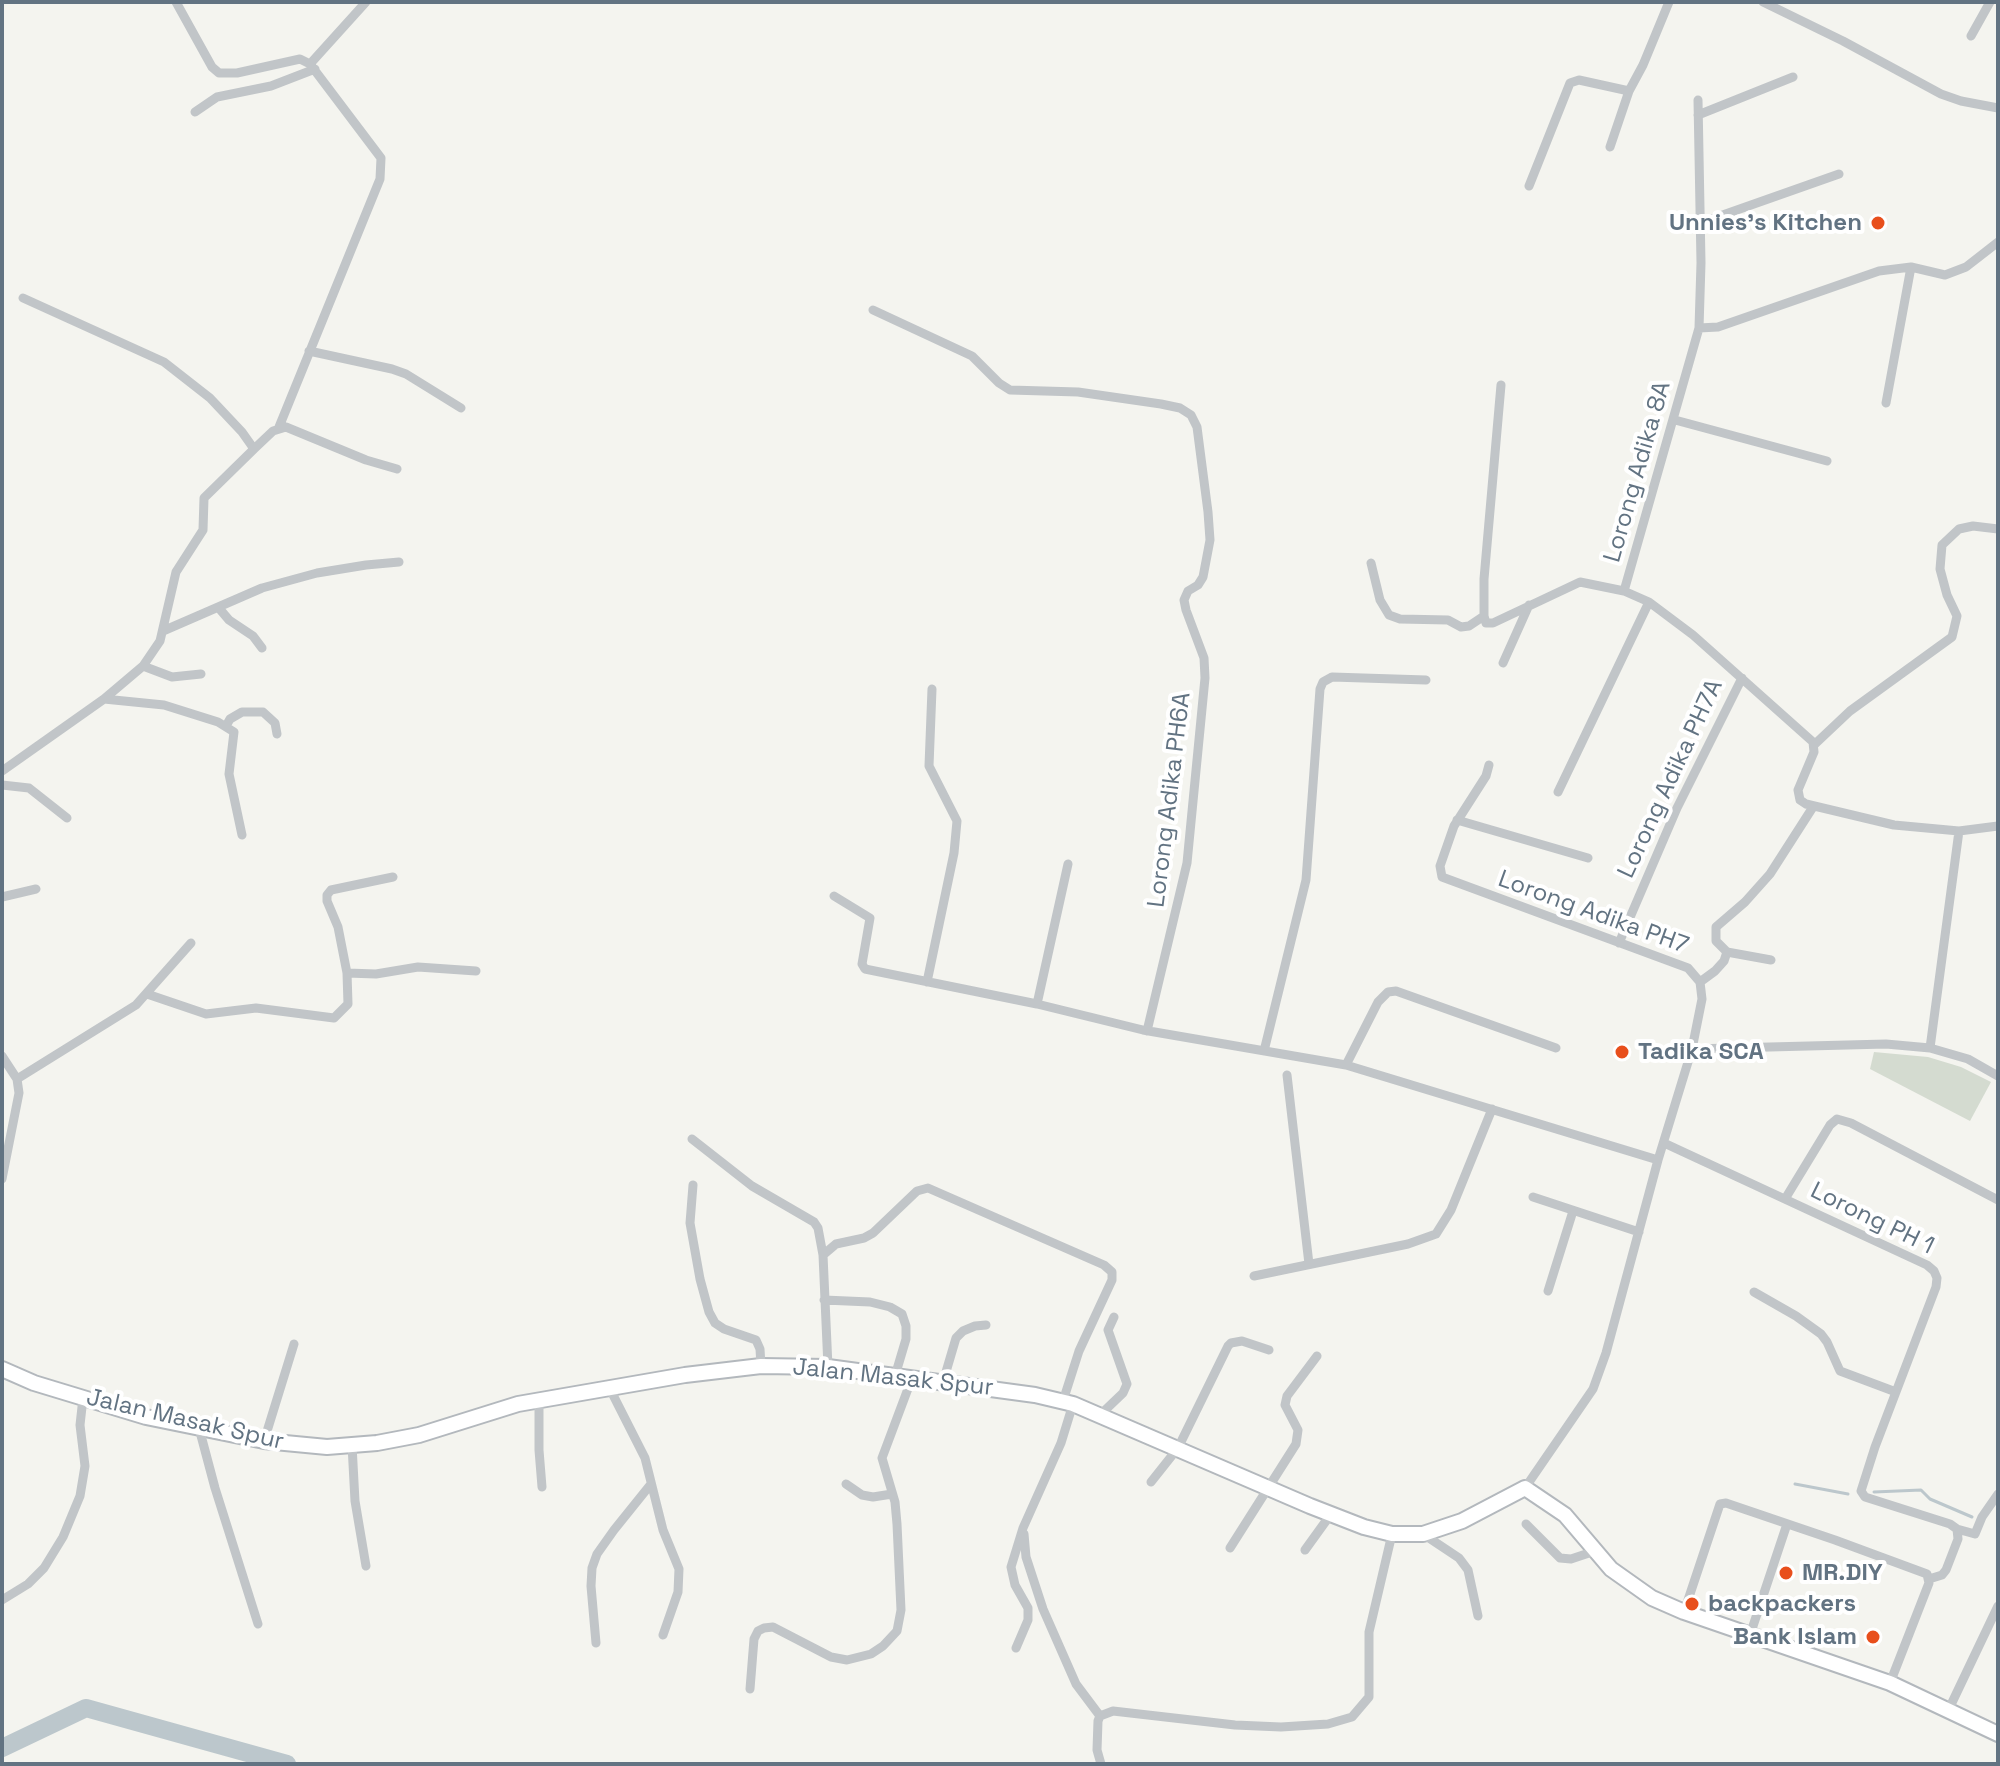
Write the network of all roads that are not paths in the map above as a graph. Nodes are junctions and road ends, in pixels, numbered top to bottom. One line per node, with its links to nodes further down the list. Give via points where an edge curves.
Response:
1 (176, 2): 7 (street, via 219,73 294,60)
2 (366, 2): 7 (street)
3 (1669, 2): 9 (street)
4 (1763, 2): 11 (street, via 1941,94)
5 (1990, 2): 6 (street)
6 (1971, 36)
7 (313, 66): 12 (street, via 271,86 217,97); 23 (street, via 382,164)
8 (1793, 77): 13 (street)
9 (1629, 91): 14 (street); 16 (street, via 1571,81)
10 (1698, 100): 13 (street, Lorong Adika 8A)
11 (1998, 108)
12 (195, 112)
13 (1698, 115): 17 (street, Lorong Adika 8A)
14 (1610, 147)
15 (1839, 174): 17 (street)
16 (1529, 186)
17 (1700, 223): 22 (street, Lorong Adika 8A)
18 (1998, 242): 19 (street, via 1966,267 1945,275)
19 (1911, 267): 22 (street, via 1879,271 1718,327); 25 (street)
20 (23, 298): 29 (street, via 164,362 210,398)
21 (873, 310): 78 (street, Lorong Adika PH6A, via 972,356 1010,390 1114,396 1180,408 1197,427 1210,540 1201,582 1184,600 1206,666 1187,863)
22 (1699, 328): 27 (street, Lorong Adika 8A)
23 (309, 351): 26 (street, via 406,374); 28 (street)
24 (1501, 385): 39 (street)
25 (1886, 403)
26 (461, 408)
27 (1675, 420): 30 (street); 35 (street, Lorong Adika 8A)
28 (279, 427): 29 (street); 31 (street)
29 (254, 449): 40 (street, via 204,498 203,530 176,572)
30 (1827, 461)
31 (397, 469)
32 (1998, 529): 51 (street, via 1959,529 1942,545 1940,569 1957,616 1952,637 1850,711)
33 (399, 562): 38 (street, via 317,573)
34 (1371, 563): 39 (street, via 1389,615 1448,620 1461,627)
35 (1624, 591): 36 (street); 37 (street, via 1580,582)
36 (1649, 602): 45 (street); 55 (street)
37 (1529, 605): 39 (street, via 1493,623 1486,623); 42 (street)
38 (218, 607): 40 (street); 41 (street)
39 (1484, 616)
40 (163, 631): 43 (street)
41 (262, 648)
42 (1503, 663)
43 (143, 666): 44 (street, via 172,677); 48 (street)
44 (201, 674)
45 (1742, 678): 51 (street); 69 (street, Lorong Adika PH7A, via 1677,808)
46 (1426, 680): 82 (street, via 1332,677 1323,682 1306,880)
47 (932, 689): 74 (street, via 929,766 957,821)
48 (104, 699): 49 (street, via 164,705); 53 (street)
49 (226, 726): 50 (street, via 242,712 263,712 275,723); 61 (street, via 235,736 229,774)
50 (277, 734)
51 (1815, 744): 56 (street, via 1798,790 1800,800)
52 (1489, 765): 58 (street)
53 (2, 771)
54 (2, 785): 57 (street, via 29,788)
55 (1558, 792)
56 (1813, 807): 60 (street, via 1894,825); 70 (street, via 1770,874 1716,927 1716,941)
57 (67, 818)
58 (1457, 820): 62 (street); 69 (street, Lorong Adika PH7, via 1440,866 1446,880)
59 (1998, 826): 60 (street)
60 (1959, 831): 80 (street)
61 (242, 835)
62 (1588, 858)
63 (1068, 864): 77 (street)
64 (393, 877): 73 (street, via 327,895)
65 (36, 889): 67 (street)
66 (834, 896): 74 (street, via 870,918 865,969)
67 (2, 897)
68 (191, 943): 76 (street)
69 (1619, 943): 75 (street, Lorong Adika PH7, via 1688,968)
70 (1727, 952): 71 (street); 75 (street)
71 (1771, 960)
72 (476, 971): 73 (street, via 418,967)
73 (347, 973): 76 (street, via 348,1004 334,1018 256,1008 206,1014)
74 (927, 982): 77 (street)
75 (1700, 982): 81 (street, Lorong Adika PH7, via 1702,999)
76 (147, 994): 87 (street, via 104,1027)
77 (1037, 1004): 78 (street)
78 (1147, 1031): 82 (street)
79 (1556, 1048): 84 (street, via 1396,991 1378,1002)
80 (1930, 1048): 81 (street, via 1886,1044); 86 (street, via 1968,1059)
81 (1692, 1049): 90 (street, Lorong Adika PH7)
82 (1264, 1051): 84 (street)
83 (2, 1056): 87 (street)
84 (1346, 1065): 88 (street)
85 (1287, 1075): 100 (street)
86 (1998, 1076)
87 (17, 1079): 92 (street, via 19,1093)
88 (1492, 1109): 91 (street); 100 (street, via 1436,1234)
89 (692, 1139): 99 (street, via 752,1186 814,1222)
90 (1664, 1143): 91 (street, Lorong Adika PH7); 95 (street, Lorong PH 1)
91 (1658, 1160): 98 (street, Lorong Adika PH7)
92 (2, 1179)
93 (693, 1185): 110 (street, via 690,1223 709,1312 724,1329 756,1340)
94 (1533, 1197): 97 (street)
95 (1785, 1199): 96 (street, via 1837,1119); 117 (street, Lorong PH 1, via 1934,1271 1936,1287)
96 (1998, 1200)
97 (1573, 1211): 98 (street); 102 (street)
98 (1639, 1232): 131 (street, Lorong Adika PH7, via 1593,1389)
99 (823, 1255): 104 (street); 120 (street, via 836,1244 873,1233 917,1191 928,1188 1110,1269 1112,1280 1079,1351)
100 (1309, 1264): 101 (street)
101 (1254, 1276)
102 (1548, 1291)
103 (1754, 1292): 117 (street, via 1821,1334 1840,1371)
104 (824, 1300): 111 (street); 113 (street, via 870,1302 902,1314 906,1339)
105 (1114, 1317): 121 (street, via 1108,1330 1127,1384)
106 (986, 1325): 115 (street, via 956,1338)
107 (294, 1344): 123 (street)
108 (1269, 1350): 125 (street, via 1242,1341 1228,1346)
109 (1317, 1356): 130 (street, via 1287,1396 1285,1405 1298,1436)
110 (761, 1366): 111 (street, Jalan Masak Spur); 116 (street, Jalan Masak Spur)
111 (828, 1367): 113 (street, Jalan Masak Spur)
112 (2, 1369): 118 (street, Jalan Masak Spur)
113 (895, 1376): 114 (street, Jalan Masak Spur)
114 (912, 1378): 115 (street, Jalan Masak Spur); 132 (street, via 883,1451)
115 (943, 1382): 120 (street, Jalan Masak Spur)
116 (610, 1389): 119 (street, Jalan Masak Spur); 127 (street, via 643,1453)
117 (1896, 1392): 138 (street, Lorong PH 1, via 1862,1495)
118 (83, 1398): 122 (street, Jalan Masak Spur); 146 (street, via 85,1466 80,1496 44,1568)
119 (539, 1401): 124 (street, Jalan Masak Spur, via 419,1435); 129 (street)
120 (1068, 1403): 121 (street, Jalan Masak Spur); 137 (street, via 1061,1443)
121 (1100, 1415): 125 (street, Jalan Masak Spur)
122 (199, 1428): 123 (street, Jalan Masak Spur); 150 (street)
123 (264, 1441): 124 (street, Jalan Masak Spur)
124 (352, 1445): 144 (street)
125 (1178, 1448): 126 (street); 130 (street, Jalan Masak Spur)
126 (1151, 1482)
127 (651, 1484): 151 (street, via 679,1569 680,1583); 153 (street, via 592,1568)
128 (846, 1484): 132 (street, via 862,1495)
129 (542, 1487)
130 (1268, 1488): 134 (street, Jalan Masak Spur); 141 (street)
131 (1525, 1488): 140 (street, Jalan Masak Spur, via 1462,1521); 143 (street, via 1565,1515)
132 (892, 1494): 156 (street, via 901,1610 897,1631 871,1654 847,1660 773,1627 764,1628 754,1639)
133 (1998, 1494): 138 (street, via 1975,1534)
134 (1331, 1514): 139 (street, Jalan Masak Spur); 142 (street)
135 (1526, 1524): 143 (street, via 1560,1558)
136 (1787, 1524): 145 (street, via 1923,1570); 148 (street, via 1720,1504); 152 (street)
137 (1023, 1528): 154 (street, via 1011,1567 1028,1620); 158 (street, via 1026,1557 1043,1609 1076,1684)
138 (1957, 1529): 145 (street, via 1946,1570)
139 (1392, 1534): 140 (street, Jalan Masak Spur); 158 (street, via 1369,1632 1369,1697 1352,1717 1281,1727 1113,1711)
140 (1423, 1534): 149 (street, via 1468,1570)
141 (1230, 1548)
142 (1305, 1550)
143 (1595, 1551): 148 (street, via 1638,1590)
144 (366, 1566)
145 (1929, 1579): 155 (street)
146 (2, 1600)
147 (1998, 1606): 157 (street)
148 (1684, 1612): 152 (street)
149 (1478, 1616)
150 (258, 1624)
151 (663, 1635)
152 (1750, 1635): 155 (street)
153 (596, 1643)
154 (1016, 1648)
155 (1890, 1683): 157 (street)
156 (750, 1689)
157 (1948, 1711): 159 (street)
158 (1100, 1716): 160 (street)
159 (1998, 1734)
160 (1101, 1764)

